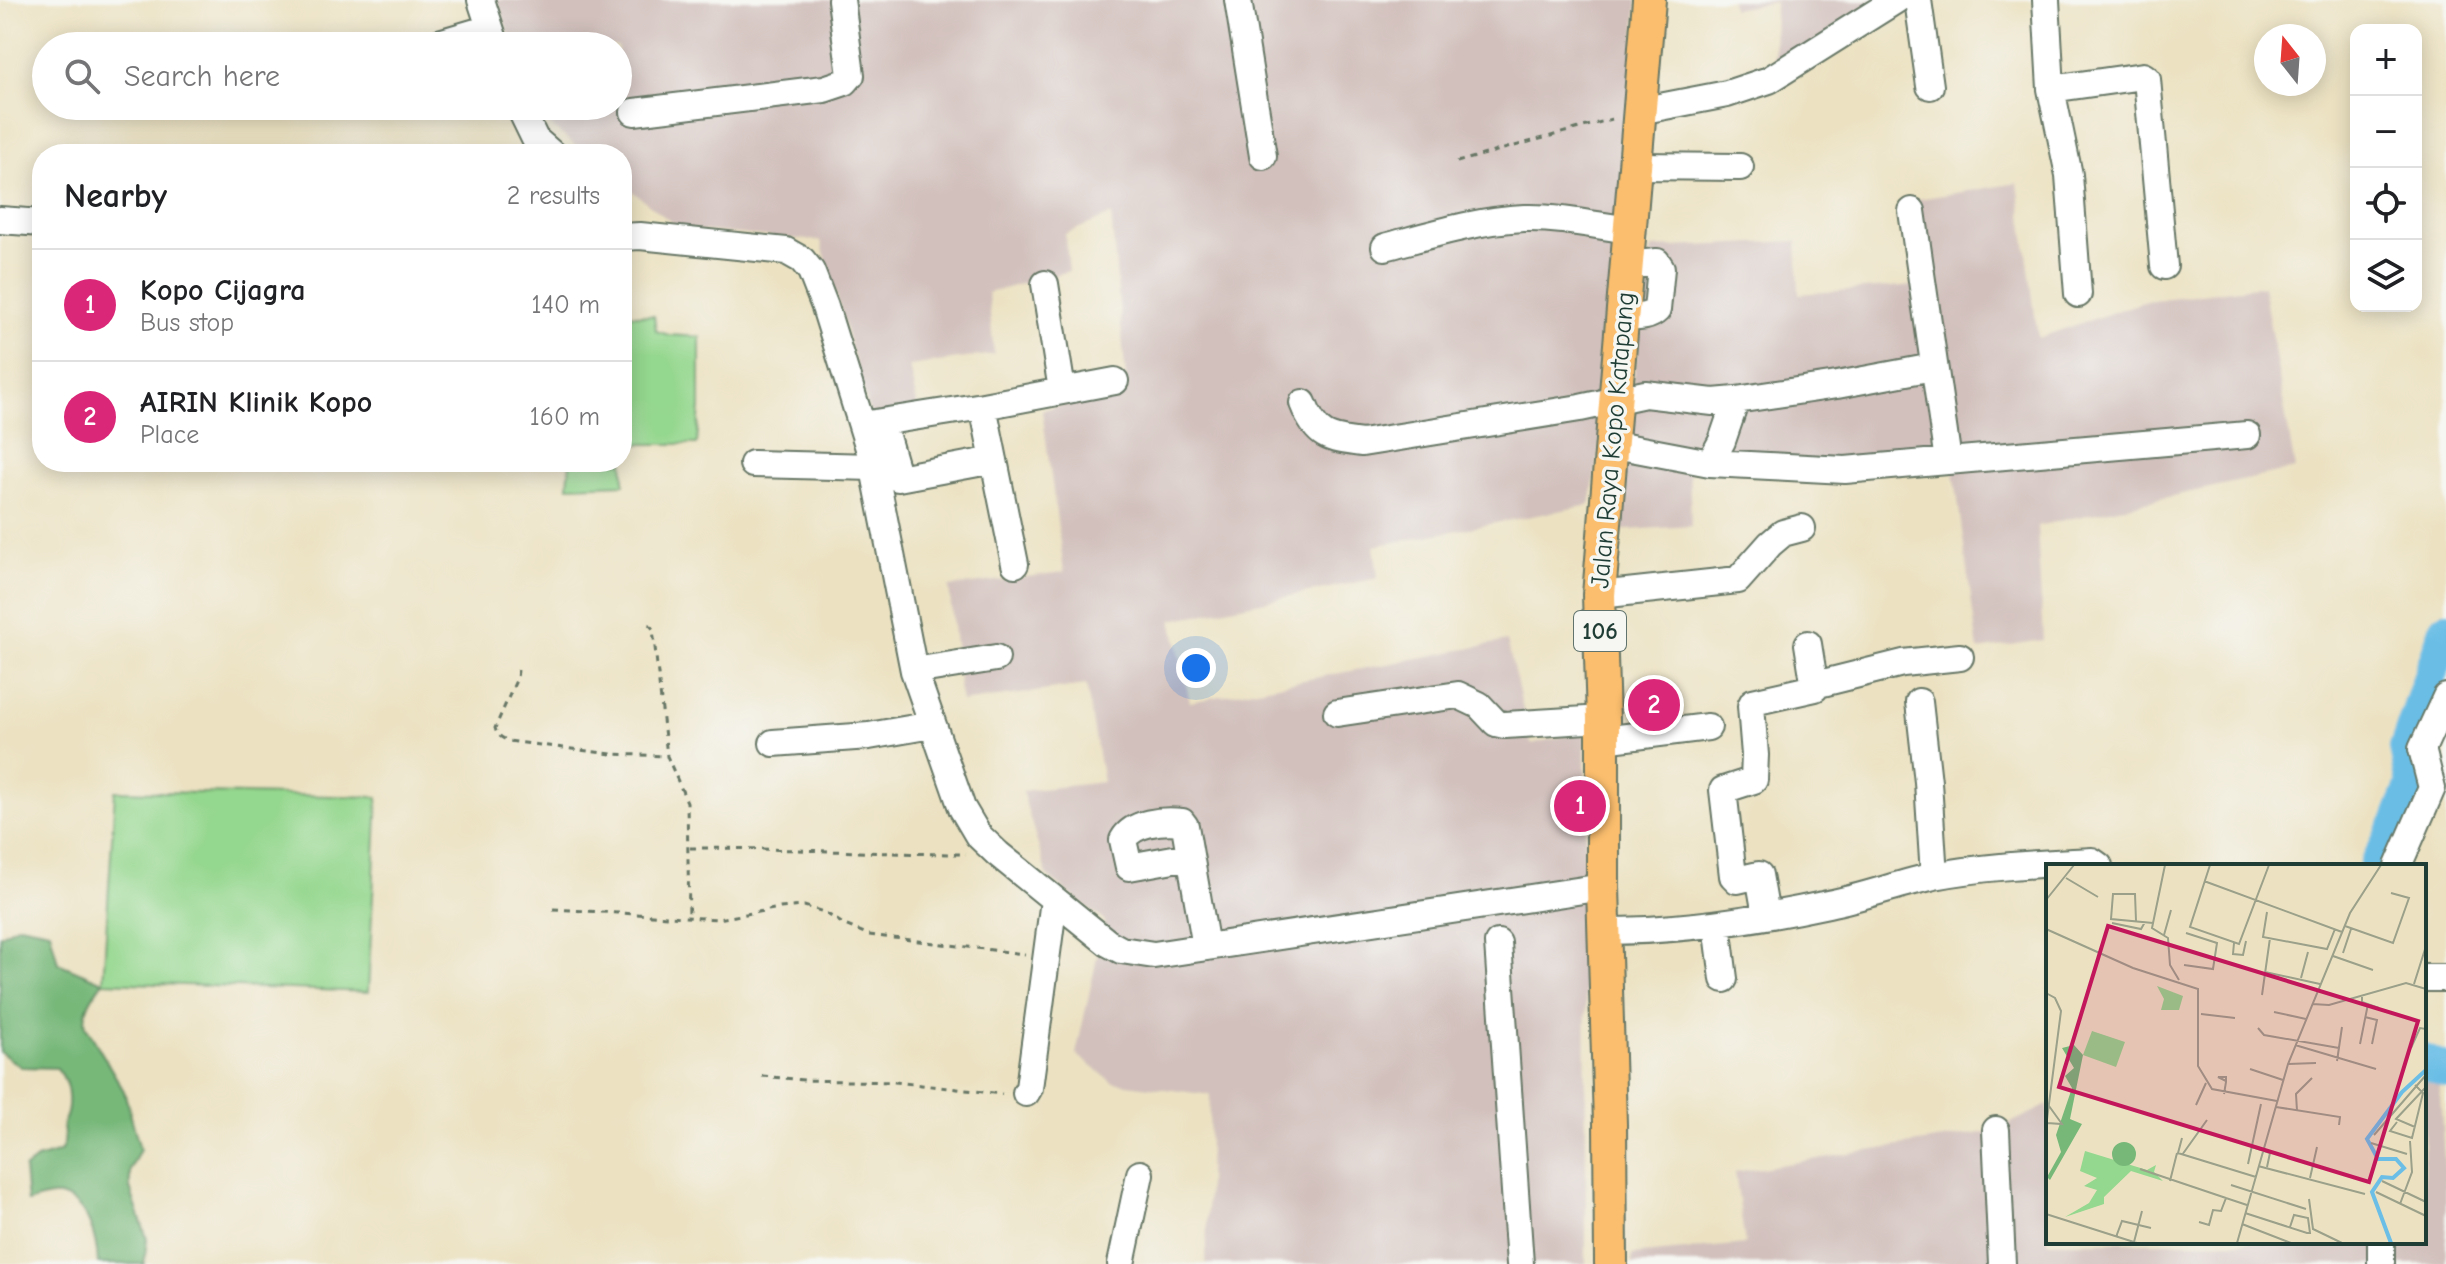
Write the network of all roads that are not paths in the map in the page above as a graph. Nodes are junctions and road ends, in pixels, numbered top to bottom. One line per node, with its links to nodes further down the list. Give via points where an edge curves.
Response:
1 (481, 0): 8 (street)
2 (841, 0): 12 (street, via 851,62 845,82)
3 (1238, 0): 13 (street)
4 (1649, 0): 11 (main road, Jalan Raya Kopo Katapang / 106)
5 (1896, 0): 11 (street, via 1769,80)
6 (1918, 0): 9 (street)
7 (2046, 0): 10 (street)
8 (491, 32)
9 (1930, 86)
10 (2051, 89): 22 (street, via 2147,79); 24 (street, via 2069,175)
11 (1639, 111): 14 (main road, Jalan Raya Kopo Katapang / 106)
12 (634, 112)
13 (1263, 156)
14 (1636, 166): 15 (street); 19 (main road, Jalan Raya Kopo Katapang / 106)
15 (1740, 167)
16 (1912, 211): 25 (street)
17 (0, 220): 18 (street)
18 (32, 222)
19 (1629, 230): 21 (street, via 1523,218 1460,227); 29 (main road, Jalan Raya Kopo Katapang / 106)
20 (632, 232): 32 (street, via 786,251 806,264)
21 (1385, 247)
22 (2164, 266)
23 (1045, 284): 27 (street)
24 (2078, 294)
25 (1933, 367): 28 (street); 37 (street)
26 (1115, 381): 27 (street)
27 (1062, 390): 31 (street)
28 (1736, 400): 29 (street, via 1645,394); 38 (street)
29 (1614, 401): 30 (street, via 1362,443 1333,440 1317,430); 35 (main road, Jalan Raya Kopo Katapang / 106)
30 (1303, 403)
31 (983, 406): 32 (street); 36 (street)
32 (862, 425): 40 (street)
33 (2247, 435): 37 (street)
34 (887, 440): 36 (street, via 898,478)
35 (1610, 444): 38 (street); 43 (main road, Jalan Raya Kopo Katapang / 106)
36 (994, 460): 42 (street)
37 (1948, 461): 38 (street, via 1845,470)
38 (1710, 463)
39 (753, 464): 40 (street)
40 (874, 467): 47 (street)
41 (1802, 528): 43 (street, via 1783,533 1738,580)
42 (1015, 564)
43 (1599, 595): 54 (main road, Jalan Raya Kopo Katapang / 106)
44 (1808, 644): 48 (street)
45 (1960, 657): 48 (street, via 1903,663)
46 (996, 658): 47 (street)
47 (914, 671): 52 (street)
48 (1815, 685): 62 (street, via 1814,690 1753,702 1754,780 1723,790 1733,876 1737,880 1759,875)
49 (2446, 697): 58 (street, via 2422,749 2432,788)
50 (1919, 702): 59 (street)
51 (1337, 713): 54 (street, via 1458,695 1479,705 1496,723)
52 (932, 725): 55 (street, via 857,738); 61 (street, via 962,808 978,835)
53 (1708, 727): 54 (street)
54 (1603, 730): 60 (main road, Jalan Raya Kopo Katapang / 106)
55 (773, 743)
56 (1190, 856): 66 (street)
57 (2096, 864): 59 (street, via 2012,865)
58 (2399, 864)
59 (1934, 876): 62 (street)
60 (1603, 887): 64 (main road, Jalan Raya Kopo Katapang / 106); 66 (street)
61 (1054, 900): 66 (street, via 1121,950 1154,955); 68 (street)
62 (1766, 915): 63 (street)
63 (1717, 924): 64 (street); 67 (street)
64 (1604, 931): 73 (main road, Jalan Raya Kopo Katapang / 106)
65 (1498, 943): 72 (street)
66 (1206, 947)
67 (1724, 979)
68 (1026, 1093)
69 (1996, 1130): 74 (street)
70 (1140, 1174): 71 (street)
71 (1121, 1264)
72 (1520, 1264)
73 (1611, 1264)
74 (2002, 1264)

